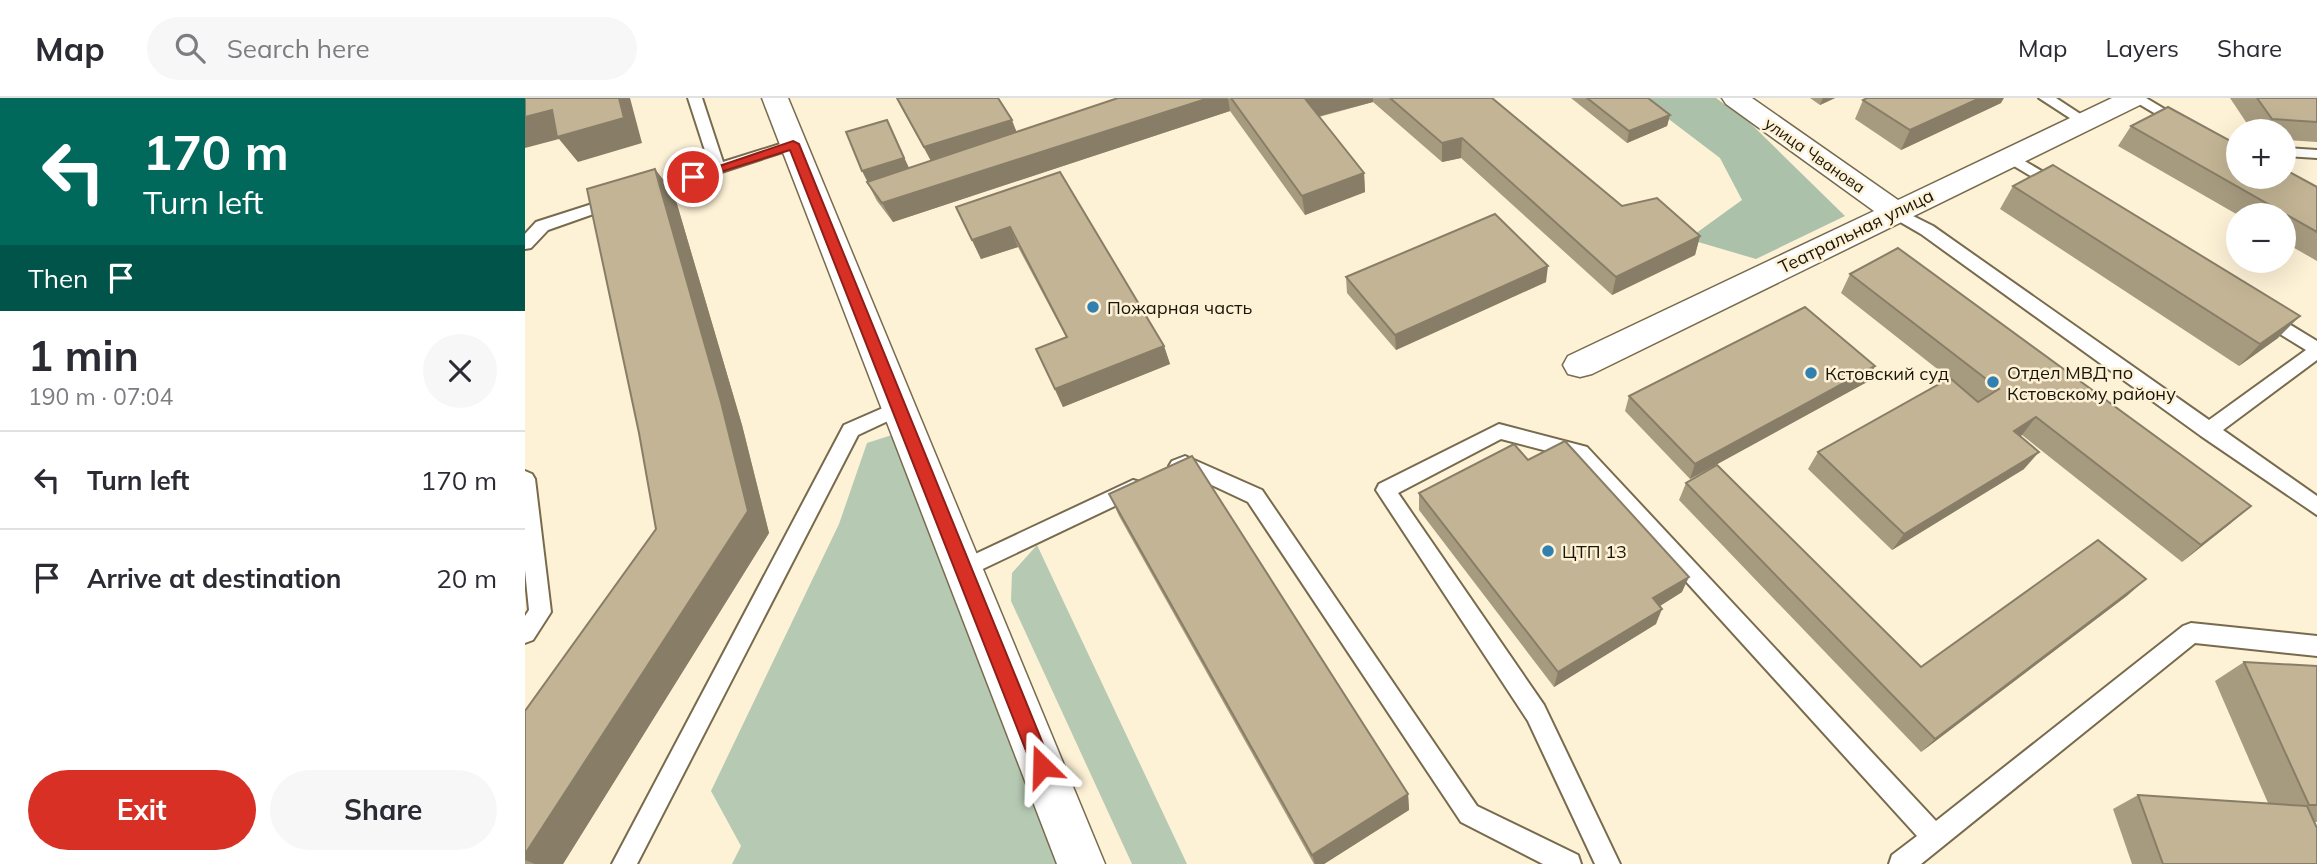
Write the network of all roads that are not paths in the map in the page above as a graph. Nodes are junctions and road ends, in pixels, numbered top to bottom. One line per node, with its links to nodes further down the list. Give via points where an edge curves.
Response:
1 (695, 98): 12 (lane)
2 (775, 98): 8 (street)
3 (1734, 98): 14 (street, улица Чванова)
4 (2046, 98): 6 (lane)
5 (2135, 98): 6 (street, Театральная улица); 7 (lane)
6 (2084, 121): 11 (street, Театральная улица)
7 (2192, 130)
8 (793, 144): 12 (lane); 21 (street)
9 (2296, 153): 10 (lane)
10 (2317, 154)
11 (2009, 157): 13 (lane); 14 (street, Театральная улица)
12 (718, 169): 16 (lane)
13 (2073, 196)
14 (1895, 212): 20 (street, Театральная улица); 22 (lane, via 1927,230)
15 (525, 225): 16 (lane)
16 (542, 226): 17 (lane)
17 (525, 244)
18 (2247, 305): 19 (lane)
19 (2317, 350): 22 (lane)
20 (1580, 365)
21 (899, 408): 25 (street); 29 (lane, via 851,430)
22 (2208, 431): 24 (lane)
23 (525, 479): 26 (lane, via 540,612)
24 (2317, 507)
25 (963, 569): 30 (street); 31 (lane, via 1185,464 1255,496 1469,814)
26 (525, 633)
27 (2317, 646): 28 (lane, via 2190,633)
28 (1934, 837): 32 (lane, via 1580,452 1499,431 1386,489 1536,713); 33 (lane)
29 (624, 864)
30 (1081, 864)
31 (1569, 864)
32 (1608, 864)
33 (1901, 864)

